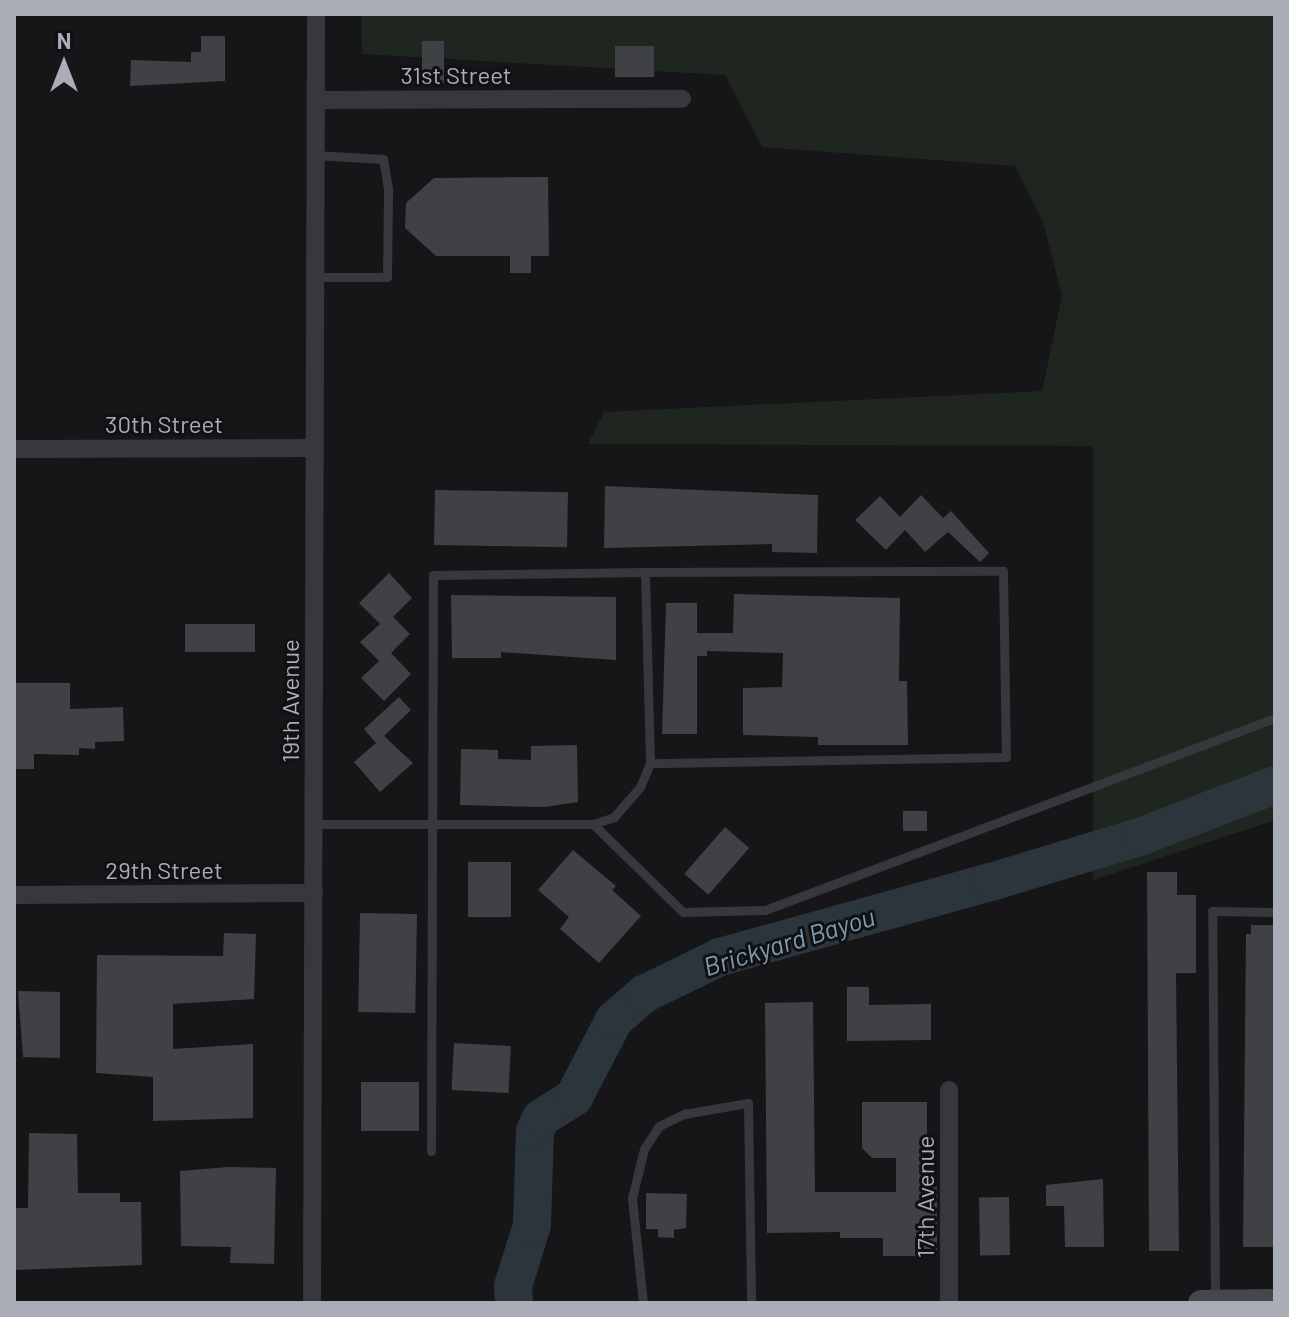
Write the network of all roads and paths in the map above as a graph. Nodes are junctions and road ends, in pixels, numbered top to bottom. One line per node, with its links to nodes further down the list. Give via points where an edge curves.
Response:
1 (316, 14): 3 (street)
2 (682, 99): 3 (street, 31st Street)
3 (316, 100): 4 (street, 19th Avenue)
4 (315, 155): 5 (street, 19th Avenue); 5 (lane, via 383,159 388,204 387,277)
5 (315, 277): 6 (street, 19th Avenue)
6 (315, 448): 7 (street, 30th Street); 12 (street, 19th Avenue)
7 (14, 449)
8 (645, 572): 10 (lane); 10 (lane, via 1003,571 1006,757); 11 (lane, via 433,575)
9 (1275, 718): 13 (lane, via 765,910 683,912)
10 (650, 763): 13 (lane, via 640,787 614,817)
11 (430, 820): 12 (lane); 13 (lane); 18 (lane)
12 (314, 824): 14 (street, 19th Avenue)
13 (593, 824)
14 (314, 893): 15 (street, 29th Street); 20 (street, 19th Avenue)
15 (14, 895)
16 (1275, 912): 25 (lane, via 1212,911)
17 (949, 1090): 23 (street, 17th Avenue)
18 (431, 1151)
19 (1275, 1302): 25 (main road)
20 (312, 1303)
21 (643, 1303): 22 (lane, via 632,1198 644,1149 659,1126 684,1114 748,1103)
22 (751, 1303)
23 (949, 1303)
24 (1201, 1303): 25 (main road)
25 (1215, 1303)

